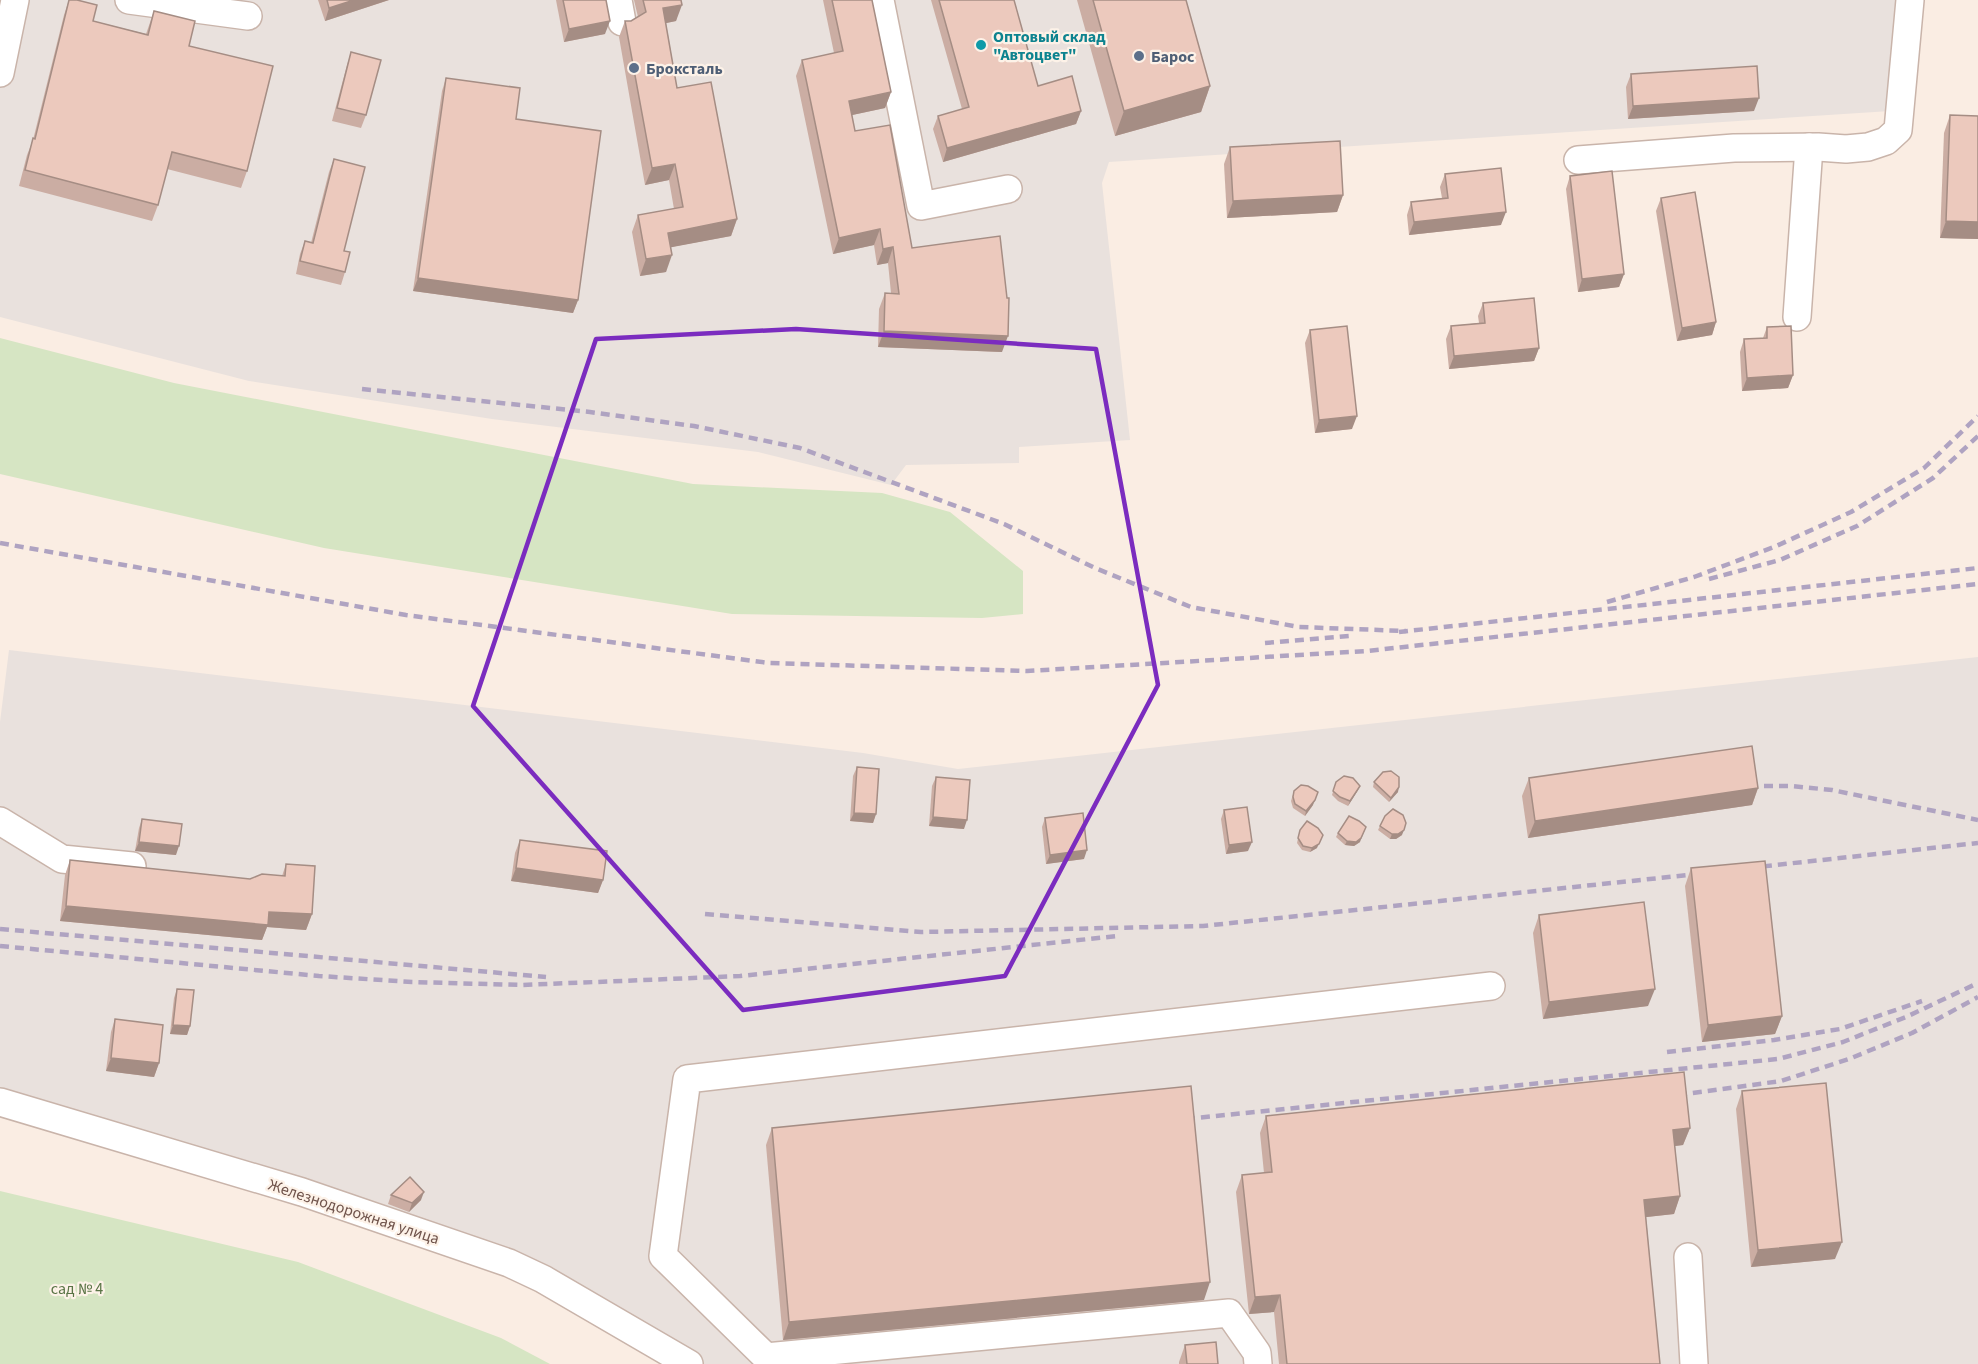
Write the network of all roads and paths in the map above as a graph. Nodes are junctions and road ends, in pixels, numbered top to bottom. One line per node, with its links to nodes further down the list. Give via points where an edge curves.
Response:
1 (15, 0): 6 (street)
2 (129, 0): 5 (street)
3 (880, 0): 9 (street, via 921,206)
4 (1910, 0): 7 (street, via 1898,130 1886,141 1868,147)
5 (248, 16)
6 (0, 73)
7 (1809, 147): 8 (street, via 1734,148); 10 (street)
8 (1578, 160)
9 (1008, 189)
10 (1797, 317)
11 (0, 821): 12 (street, via 62,859)
12 (154, 869)
13 (1491, 986): 17 (street, via 687,1079 663,1256 766,1357 1229,1313 1257,1353)
14 (0, 1102): 16 (street, Железнодорожная улица, via 302,1192 508,1263)
15 (1688, 1257): 18 (street)
16 (689, 1364)
17 (1258, 1364)
18 (1694, 1364)

